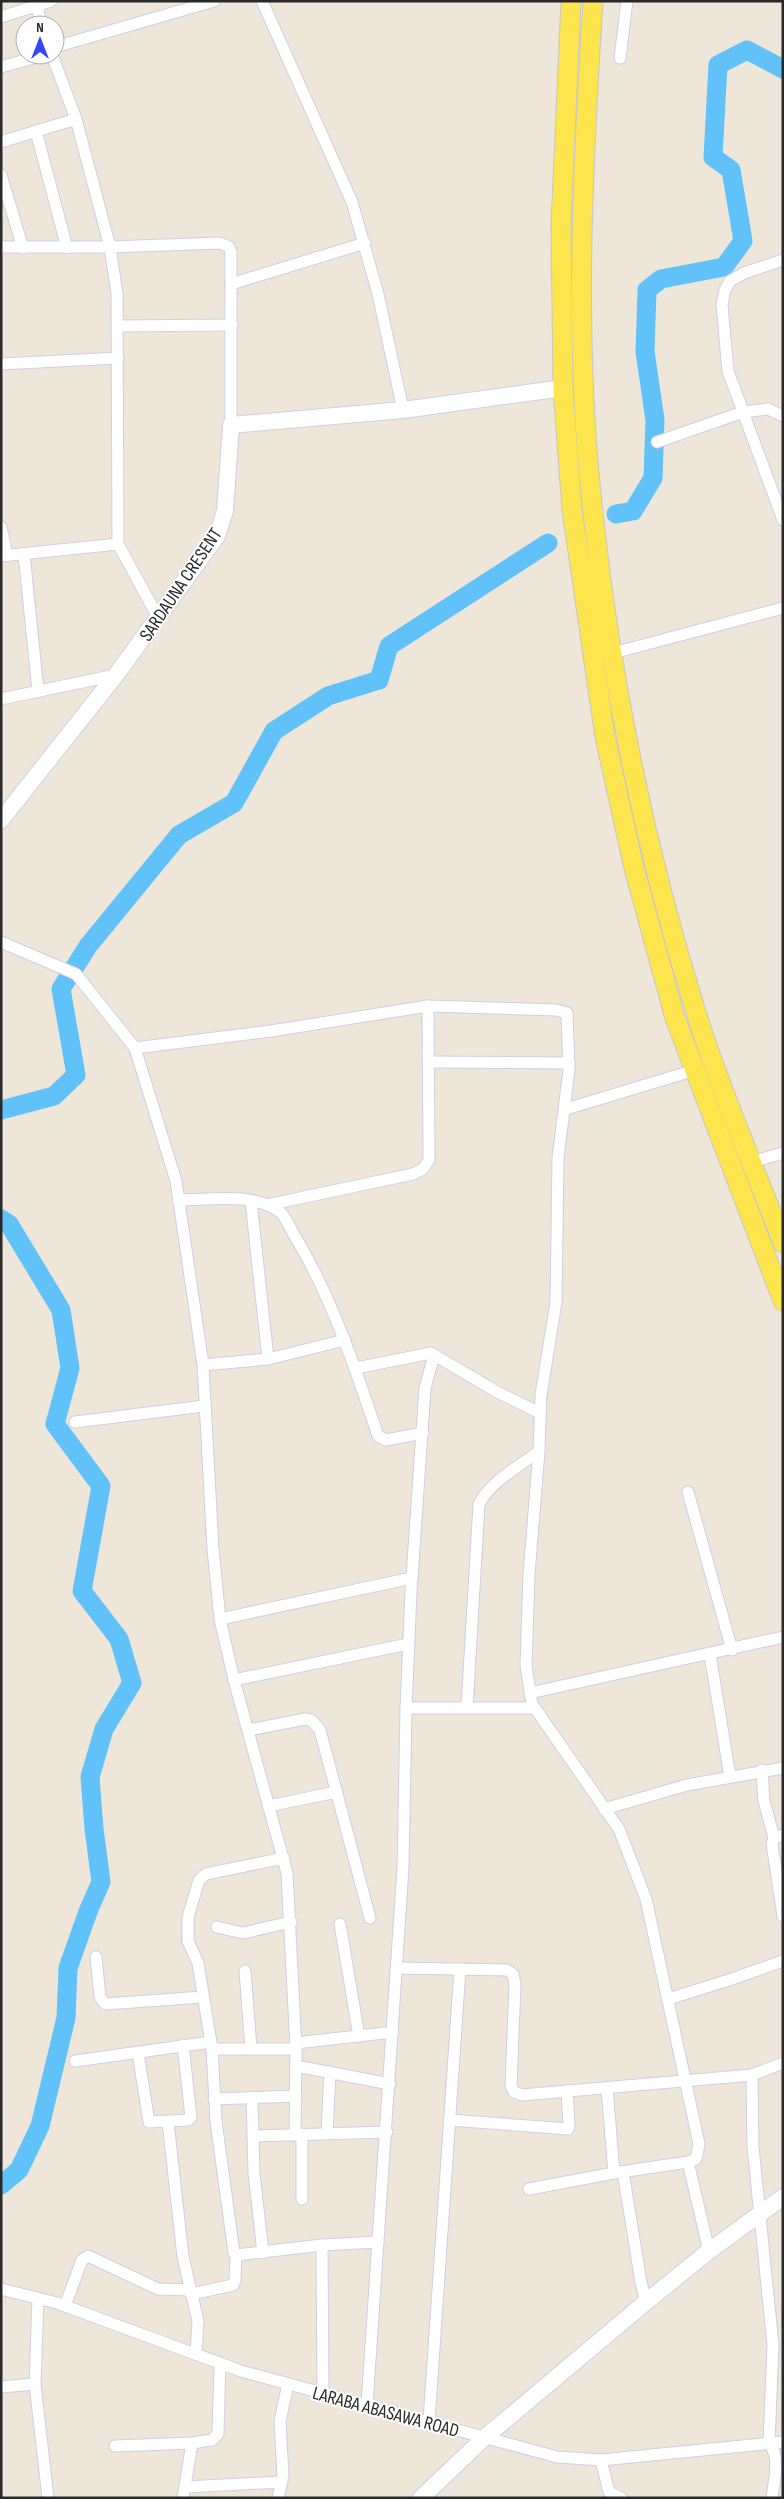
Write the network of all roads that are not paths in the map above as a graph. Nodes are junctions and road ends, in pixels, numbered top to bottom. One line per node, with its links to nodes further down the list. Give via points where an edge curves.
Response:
1 (51, 1): 8 (street)
2 (170, 1): 9 (street)
3 (214, 1): 9 (street)
4 (262, 1): 20 (street, via 352,202)
5 (571, 1): 31 (main road, via 561,225)
6 (592, 1): 44 (main road, via 582,208 582,298 589,470)
7 (628, 1): 12 (street)
8 (36, 3): 10 (street)
9 (173, 13): 11 (street)
10 (1, 17)
11 (65, 44)
12 (620, 58)
13 (15, 63): 15 (street)
14 (56, 65): 16 (street)
15 (1, 67)
16 (76, 119): 17 (street); 22 (street)
17 (36, 131): 18 (street); 24 (street)
18 (1, 142)
19 (1, 176): 23 (street)
20 (365, 243): 26 (street); 32 (street)
21 (1, 247): 23 (street)
22 (110, 247): 24 (street); 26 (street, via 220,242 231,252); 28 (street)
23 (23, 248): 24 (street)
24 (67, 248)
25 (783, 260): 33 (street, via 744,273 730,281 725,290 722,305 725,355)
26 (231, 284): 27 (street)
27 (232, 325): 28 (street); 35 (street)
28 (118, 326): 29 (street)
29 (118, 358): 30 (street); 39 (street)
30 (1, 364)
31 (563, 388): 32 (street); 54 (main road, via 572,510 605,737 634,868 675,1018)
32 (403, 410): 35 (street)
33 (743, 412): 34 (street, via 768,409); 36 (street); 37 (street)
34 (783, 416)
35 (231, 425): 43 (street, SARDAUNA CRESENT, via 222,524)
36 (658, 442)
37 (783, 520)
38 (1, 527): 41 (street)
39 (118, 544): 40 (street); 43 (street)
40 (24, 554): 41 (street); 46 (street)
41 (4, 556)
42 (783, 608): 44 (street)
43 (159, 619): 45 (street, SARDAUNA CRESENT)
44 (613, 653): 57 (main road, via 638,792 656,867 702,1030)
45 (116, 675): 46 (street); 48 (street, SARDAUNA CRESENT)
46 (38, 692): 47 (street)
47 (1, 699)
48 (4, 815)
49 (1, 942): 51 (street, via 72,972)
50 (428, 1006): 51 (street); 52 (street); 53 (street, via 564,1011 568,1020)
51 (135, 1048): 58 (street, via 176,1181)
52 (428, 1062): 53 (street); 60 (street, via 429,1160 423,1169 413,1174)
53 (569, 1063): 55 (street)
54 (695, 1070): 55 (street); 62 (main road)
55 (566, 1109): 69 (street, via 558,1158 555,1315)
56 (783, 1153): 57 (street)
57 (752, 1162): 61 (main road)
58 (178, 1200): 59 (street); 66 (street)
59 (252, 1201): 60 (street); 65 (street)
60 (267, 1205): 63 (street, via 280,1212 306,1252)
61 (783, 1243)
62 (783, 1301)
63 (345, 1340): 65 (street); 67 (street)
64 (434, 1355): 67 (street); 69 (street); 71 (street, via 425,1388)
65 (268, 1359): 66 (street)
66 (203, 1364): 68 (street)
67 (356, 1368): 71 (street, via 381,1439)
68 (204, 1406): 70 (street); 75 (street)
69 (540, 1413): 72 (street)
70 (75, 1422)
71 (424, 1432): 74 (street)
72 (539, 1451): 81 (street, via 528,1574 526,1666); 82 (street, via 483,1496 479,1504)
73 (688, 1492): 78 (street)
74 (412, 1578): 75 (street); 77 (street)
75 (220, 1619): 80 (street)
76 (783, 1637): 78 (street)
77 (408, 1644): 80 (street); 83 (street)
78 (732, 1650): 79 (street)
79 (710, 1654): 81 (street); 88 (street)
80 (234, 1680): 85 (street)
81 (530, 1693): 84 (street)
82 (466, 1707): 83 (street); 84 (street)
83 (406, 1708): 101 (street, via 403,1868)
84 (535, 1708): 91 (street)
85 (249, 1730): 89 (street, via 311,1720 320,1730); 90 (street)
86 (783, 1768): 87 (street)
87 (762, 1770): 88 (street); 92 (street, via 764,1801)
88 (730, 1777): 91 (street, via 687,1785)
89 (337, 1792): 90 (street); 95 (street)
90 (268, 1806): 93 (street)
91 (604, 1809): 105 (street, via 619,1828 646,1898)
92 (778, 1836): 94 (street, via 772,1844)
93 (284, 1858): 96 (street); 104 (street, via 212,1872 199,1880 188,1917 188,1941 198,1962)
94 (783, 1916)
95 (370, 1918)
96 (291, 1922): 98 (street, via 243,1932); 110 (street)
97 (340, 1924): 107 (street)
98 (216, 1927)
99 (96, 1957): 104 (street, via 100,1997 105,2004)
100 (783, 1960): 105 (street)
101 (397, 1968): 102 (street); 106 (street)
102 (460, 1969): 121 (street, via 507,1970 513,1974 511,2086 514,2092 522,2095); 125 (street)
103 (245, 1971): 111 (street)
104 (203, 1997): 109 (street)
105 (668, 1999): 118 (street)
106 (393, 2032): 107 (street); 119 (street)
107 (359, 2036): 110 (street)
108 (183, 2045): 109 (street); 112 (street); 126 (street, via 191,2117)
109 (211, 2046): 111 (street); 124 (street)
110 (296, 2046): 111 (street); 115 (street)
111 (251, 2049)
112 (138, 2054): 113 (street); 126 (street, via 148,2119 152,2123)
113 (75, 2061)
114 (783, 2063): 117 (street)
115 (296, 2066): 116 (street); 122 (street)
116 (330, 2072): 119 (street); 129 (street)
117 (752, 2075): 118 (street); 136 (street, via 753,2147)
118 (685, 2081): 120 (street); 131 (street, via 699,2144 696,2160)
119 (390, 2084): 127 (street)
120 (607, 2088): 121 (street); 132 (street)
121 (567, 2092): 125 (street, via 568,2129)
122 (296, 2096): 123 (street); 128 (street)
123 (252, 2097): 124 (street); 130 (street)
124 (214, 2098): 141 (street)
125 (450, 2120): 154 (street)
126 (168, 2122): 143 (street)
127 (387, 2132): 129 (street); 137 (street)
128 (298, 2134): 129 (street); 130 (street); 135 (street)
129 (326, 2134)
130 (253, 2136): 140 (street)
131 (688, 2162): 132 (street); 139 (street)
132 (619, 2172): 133 (street); 145 (street)
133 (529, 2190)
134 (783, 2197): 136 (street)
135 (302, 2199)
136 (760, 2214): 139 (street); 158 (street, via 773,2345)
137 (378, 2242): 138 (street); 153 (street)
138 (322, 2245): 140 (street); 152 (street)
139 (709, 2251): 145 (street)
140 (263, 2253): 141 (street)
141 (236, 2256): 143 (street, via 233,2285)
142 (1, 2288): 144 (street, LARABA ABASAWA ROAD)
143 (190, 2292): 146 (street, via 158,2289 88,2256 82,2260); 147 (street, via 198,2321)
144 (38, 2298): 146 (street, LARABA ABASAWA ROAD); 149 (street)
145 (646, 2302): 155 (street)
146 (65, 2306): 147 (street, LARABA ABASAWA ROAD)
147 (196, 2354): 148 (street, LARABA ABASAWA ROAD)
148 (220, 2363): 150 (street, LARABA ABASAWA ROAD); 157 (street, via 218,2434 212,2440)
149 (35, 2384): 151 (street); 163 (street)
150 (288, 2384): 152 (street, LARABA ABASAWA ROAD); 161 (street, via 280,2421 284,2458)
151 (1, 2387)
152 (323, 2394): 153 (street, LARABA ABASAWA ROAD)
153 (367, 2405): 154 (street, LARABA ABASAWA ROAD)
154 (429, 2421): 155 (street, LARABA ABASAWA ROAD)
155 (484, 2438): 160 (street, LARABA ABASAWA ROAD, via 557,2457); 165 (street)
156 (783, 2442): 158 (street, LARABA ABASAWA ROAD)
157 (192, 2443): 159 (street); 162 (street)
158 (769, 2443): 160 (street, LARABA ABASAWA ROAD); 167 (street, via 776,2457)
159 (115, 2446)
160 (601, 2460): 166 (street, via 609,2492)
161 (282, 2482): 162 (street); 164 (street)
162 (184, 2493)
163 (48, 2498)
164 (278, 2498)
165 (421, 2498)
166 (621, 2498)
167 (772, 2498)

